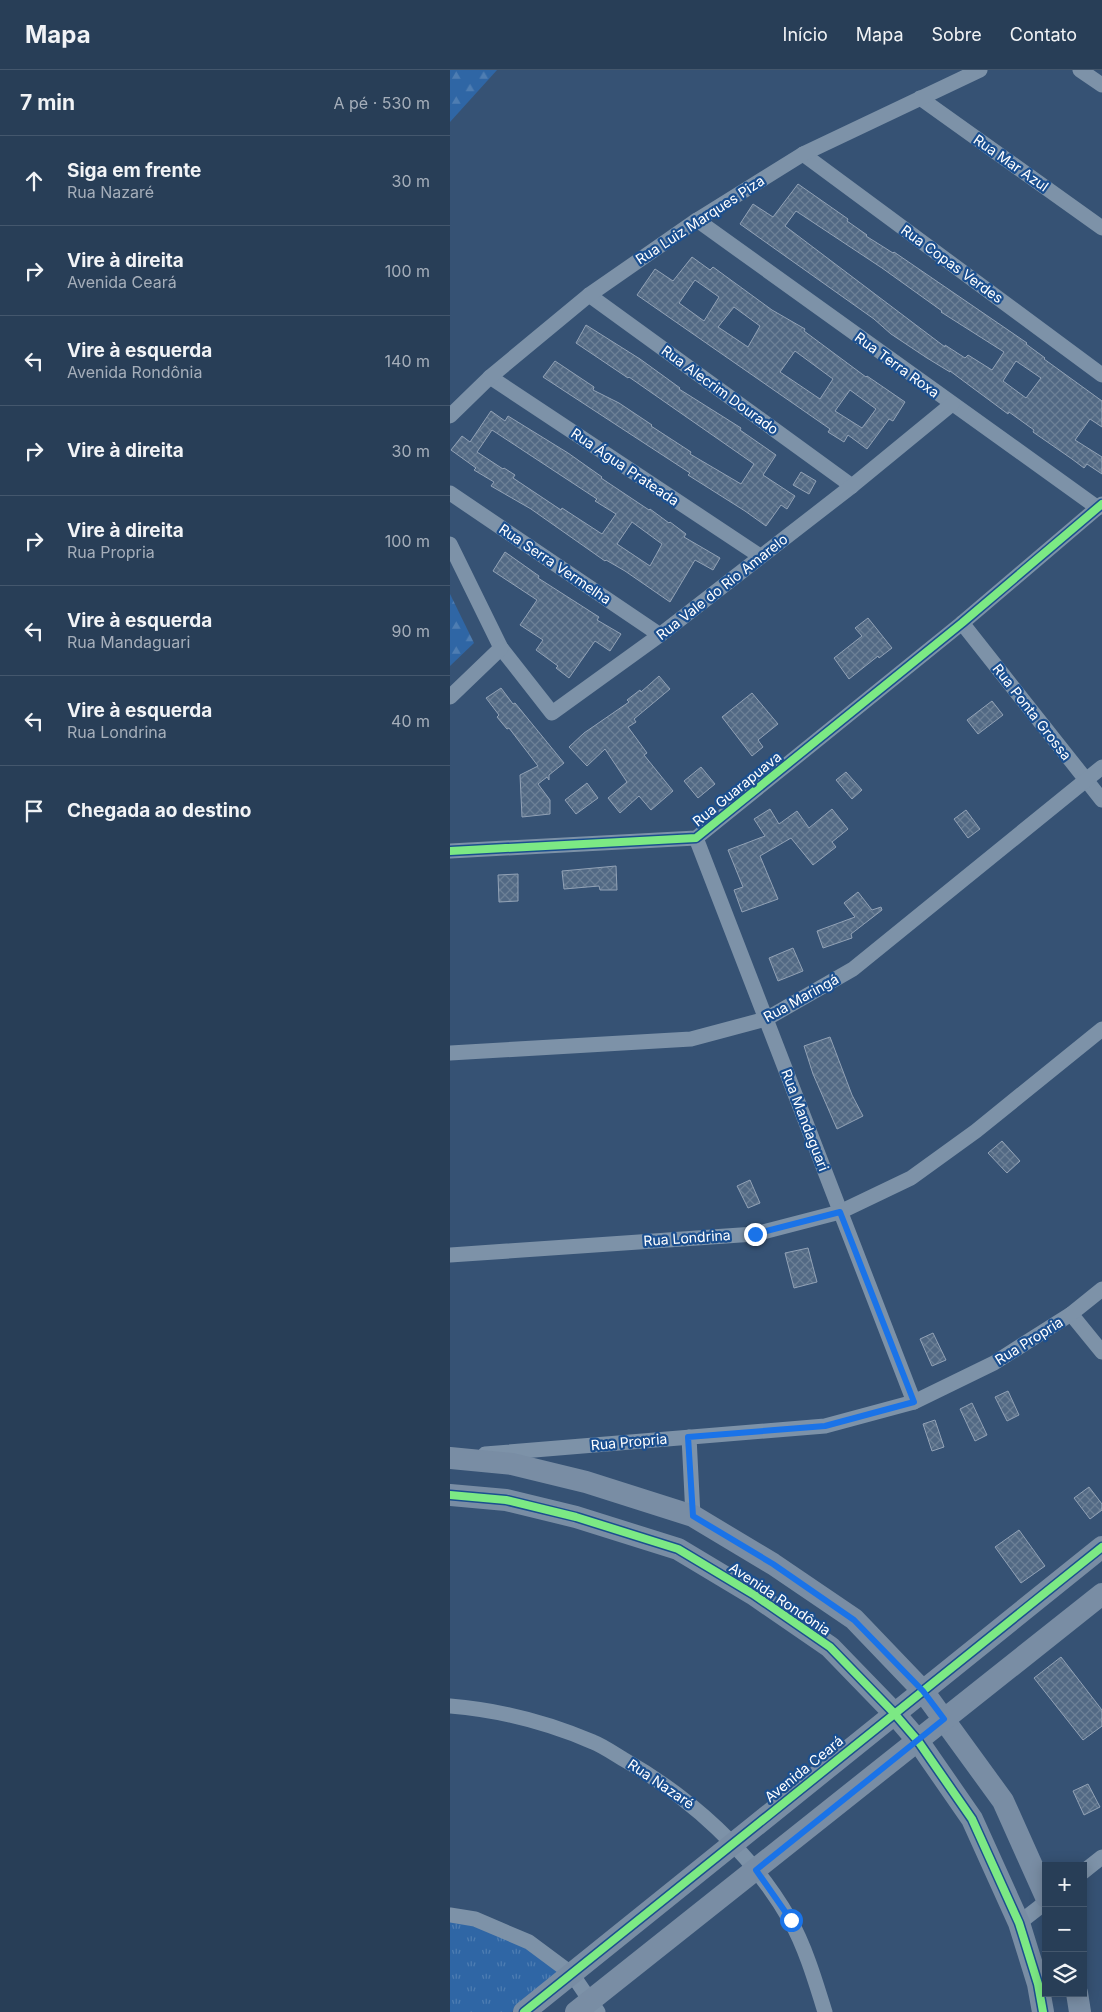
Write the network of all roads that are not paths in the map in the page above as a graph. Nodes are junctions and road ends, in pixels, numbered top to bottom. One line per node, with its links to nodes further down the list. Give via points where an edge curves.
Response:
1 (980, 70): 4 (street, Rua Luiz Marques Piza)
2 (1080, 70): 3 (street)
3 (1102, 85)
4 (920, 98): 5 (street, Rua Luiz Marques Piza); 7 (street, Rua Mar Azul)
5 (802, 154): 6 (street, Rua Luiz Marques Piza); 9 (street, Rua Copas Verdes)
6 (697, 220): 8 (street, Rua Luiz Marques Piza); 11 (street, Rua Terra Roxa)
7 (1102, 228)
8 (589, 295): 10 (street, Rua Luiz Marques Piza); 13 (street, Rua Alecrim Dourado)
9 (1102, 375)
10 (490, 377): 12 (street, Rua Luiz Marques Piza); 17 (street, Rua Água Prateada)
11 (952, 404): 13 (street, Rua Vale do Rio Amarelo); 15 (street, Rua Terra Roxa)
12 (450, 416)
13 (852, 486): 17 (street, Rua Vale do Rio Amarelo)
14 (450, 493): 19 (street, Rua Serra Vermelha)
15 (1100, 506): 18 (street, Rua Guarapuava)
16 (450, 544): 20 (street)
17 (760, 556): 19 (street, Rua Vale do Rio Amarelo)
18 (962, 623): 23 (street, Rua Ponta Grossa); 25 (street, Rua Guarapuava)
19 (660, 635): 20 (street, Rua Vale do Rio Amarelo, via 552,713)
20 (501, 648): 21 (street)
21 (450, 698)
22 (1102, 767): 23 (street, Rua Maringá)
23 (1086, 780): 24 (street, Rua Ponta Grossa); 27 (street, Rua Maringá, via 853,969)
24 (1102, 800)
25 (696, 838): 26 (street, Rua Guarapuava); 27 (street, Rua Mandaguari)
26 (450, 851)
27 (766, 1019): 29 (street, Rua Maringá, via 691,1039); 30 (street, Rua Mandaguari)
28 (1102, 1029): 30 (street, Rua Londrina, via 976,1132 918,1173)
29 (450, 1053)
30 (840, 1212): 31 (street, Rua Londrina, via 755,1234); 35 (street, Rua Mandaguari)
31 (450, 1255)
32 (1102, 1289): 33 (street, Rua Propria)
33 (1071, 1314): 34 (street); 35 (street, Rua Propria, via 994,1363)
34 (1102, 1352)
35 (914, 1402): 36 (street, Rua Propria, via 825,1426)
36 (688, 1437): 37 (street, Rua Propria); 39 (street)
37 (450, 1458): 39 (street, Avenida Rondônia, via 512,1464 586,1482)
38 (450, 1495): 44 (street, Avenida Rondônia, via 506,1500 576,1517 678,1549 753,1594 830,1647)
39 (693, 1516): 42 (street, Avenida Rondônia, via 773,1564 854,1620)
40 (1102, 1547): 42 (street, Avenida Ceará)
41 (1102, 1594): 45 (street)
42 (923, 1691): 44 (street, Avenida Ceará); 45 (street, Avenida Rondônia)
43 (450, 1706): 47 (street, Rua Nazaré, via 534,1722 594,1742 646,1771 692,1804)
44 (894, 1713): 46 (street, Avenida Rondônia); 47 (street, Avenida Ceará)
45 (944, 1719): 46 (street); 51 (street, Avenida Rondônia, via 1004,1801)
46 (918, 1740): 50 (street); 54 (street, Avenida Rondônia, via 972,1819)
47 (732, 1843): 50 (street, Rua Nazaré); 55 (street, Avenida Ceará)
48 (1102, 1857): 49 (street)
49 (1087, 1869)
50 (756, 1870): 57 (street); 59 (street, Rua Nazaré, via 791,1920)
51 (1042, 1888)
52 (1042, 1905): 54 (street)
53 (450, 1915): 55 (street, via 476,1919 529,1942)
54 (1019, 1923): 60 (street, Avenida Rondônia)
55 (572, 1974): 57 (street); 58 (street, Avenida Ceará)
56 (1078, 1997): 61 (street)
57 (588, 2008)
58 (524, 2012)
59 (825, 2012)
60 (1043, 2012)
61 (1080, 2012)

